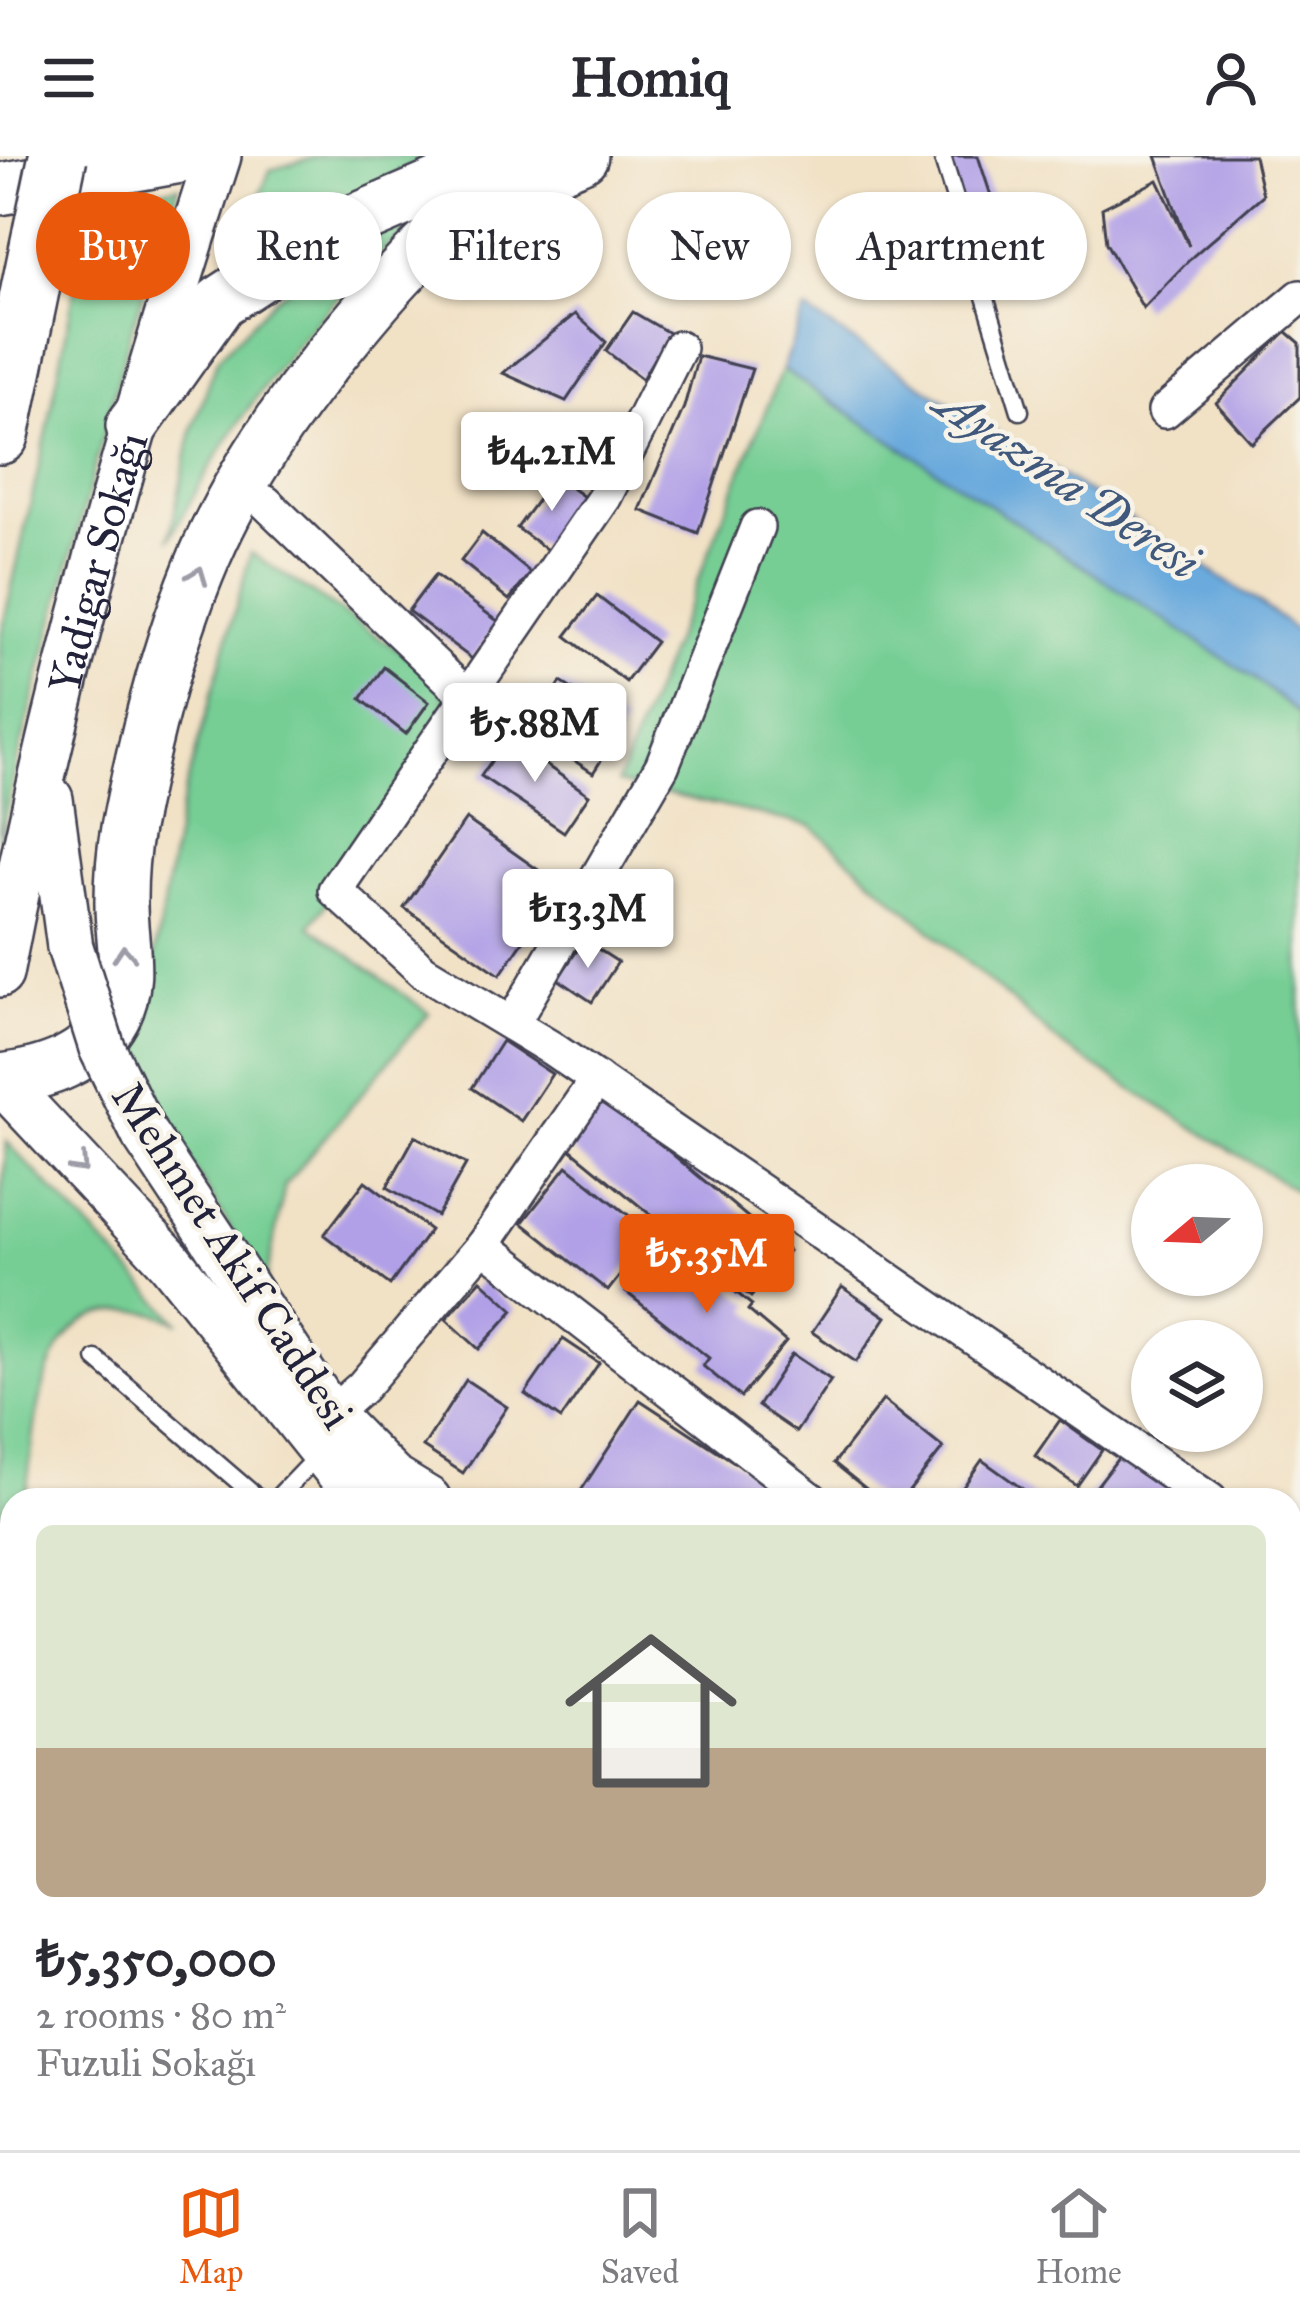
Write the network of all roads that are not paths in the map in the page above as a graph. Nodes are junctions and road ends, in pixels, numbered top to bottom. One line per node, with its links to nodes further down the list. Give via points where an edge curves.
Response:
1 (58, 156): 13 (highway, bridge)
2 (188, 156): 7 (main road)
3 (218, 156): 12 (main road, Yadigar Sokağı)
4 (505, 156): 12 (main road, via 326,233 220,302)
5 (582, 156): 21 (main road, one-way to 5, via 81,1057 114,1017 126,977 125,840 142,751 212,538 292,402 393,280 456,221)
6 (942, 156): 10 (lane)
7 (0, 189)
8 (1300, 297): 11 (street)
9 (679, 348): 16 (street, via 604,498)
10 (1020, 411)
11 (1165, 411)
12 (132, 426): 17 (main road, Yadigar Sokağı)
13 (0, 435)
14 (265, 502): 16 (street)
15 (757, 527): 19 (street, via 662,766)
16 (468, 697): 19 (street, via 335,890 423,970)
17 (46, 766): 18 (main road, Yadigar Sokağı); 24 (main road, Mehmet Akif Caddesi, bridge, via 70,947 102,1048 144,1133)
18 (3, 960)
19 (512, 1024): 20 (street)
20 (597, 1078): 22 (street); 30 (street)
21 (0, 1080): 24 (main road, Mehmet Akif Caddesi, one-way to 24)
22 (483, 1245): 24 (street); 29 (street)
23 (96, 1359): 25 (lane)
24 (326, 1432): 26 (lane); 27 (main road, Mehmet Akif Caddesi); 28 (main road, Mehmet Akif Caddesi)
25 (246, 1488)
26 (284, 1488)
27 (354, 1488)
28 (408, 1488)
29 (797, 1488)
30 (1193, 1488)

